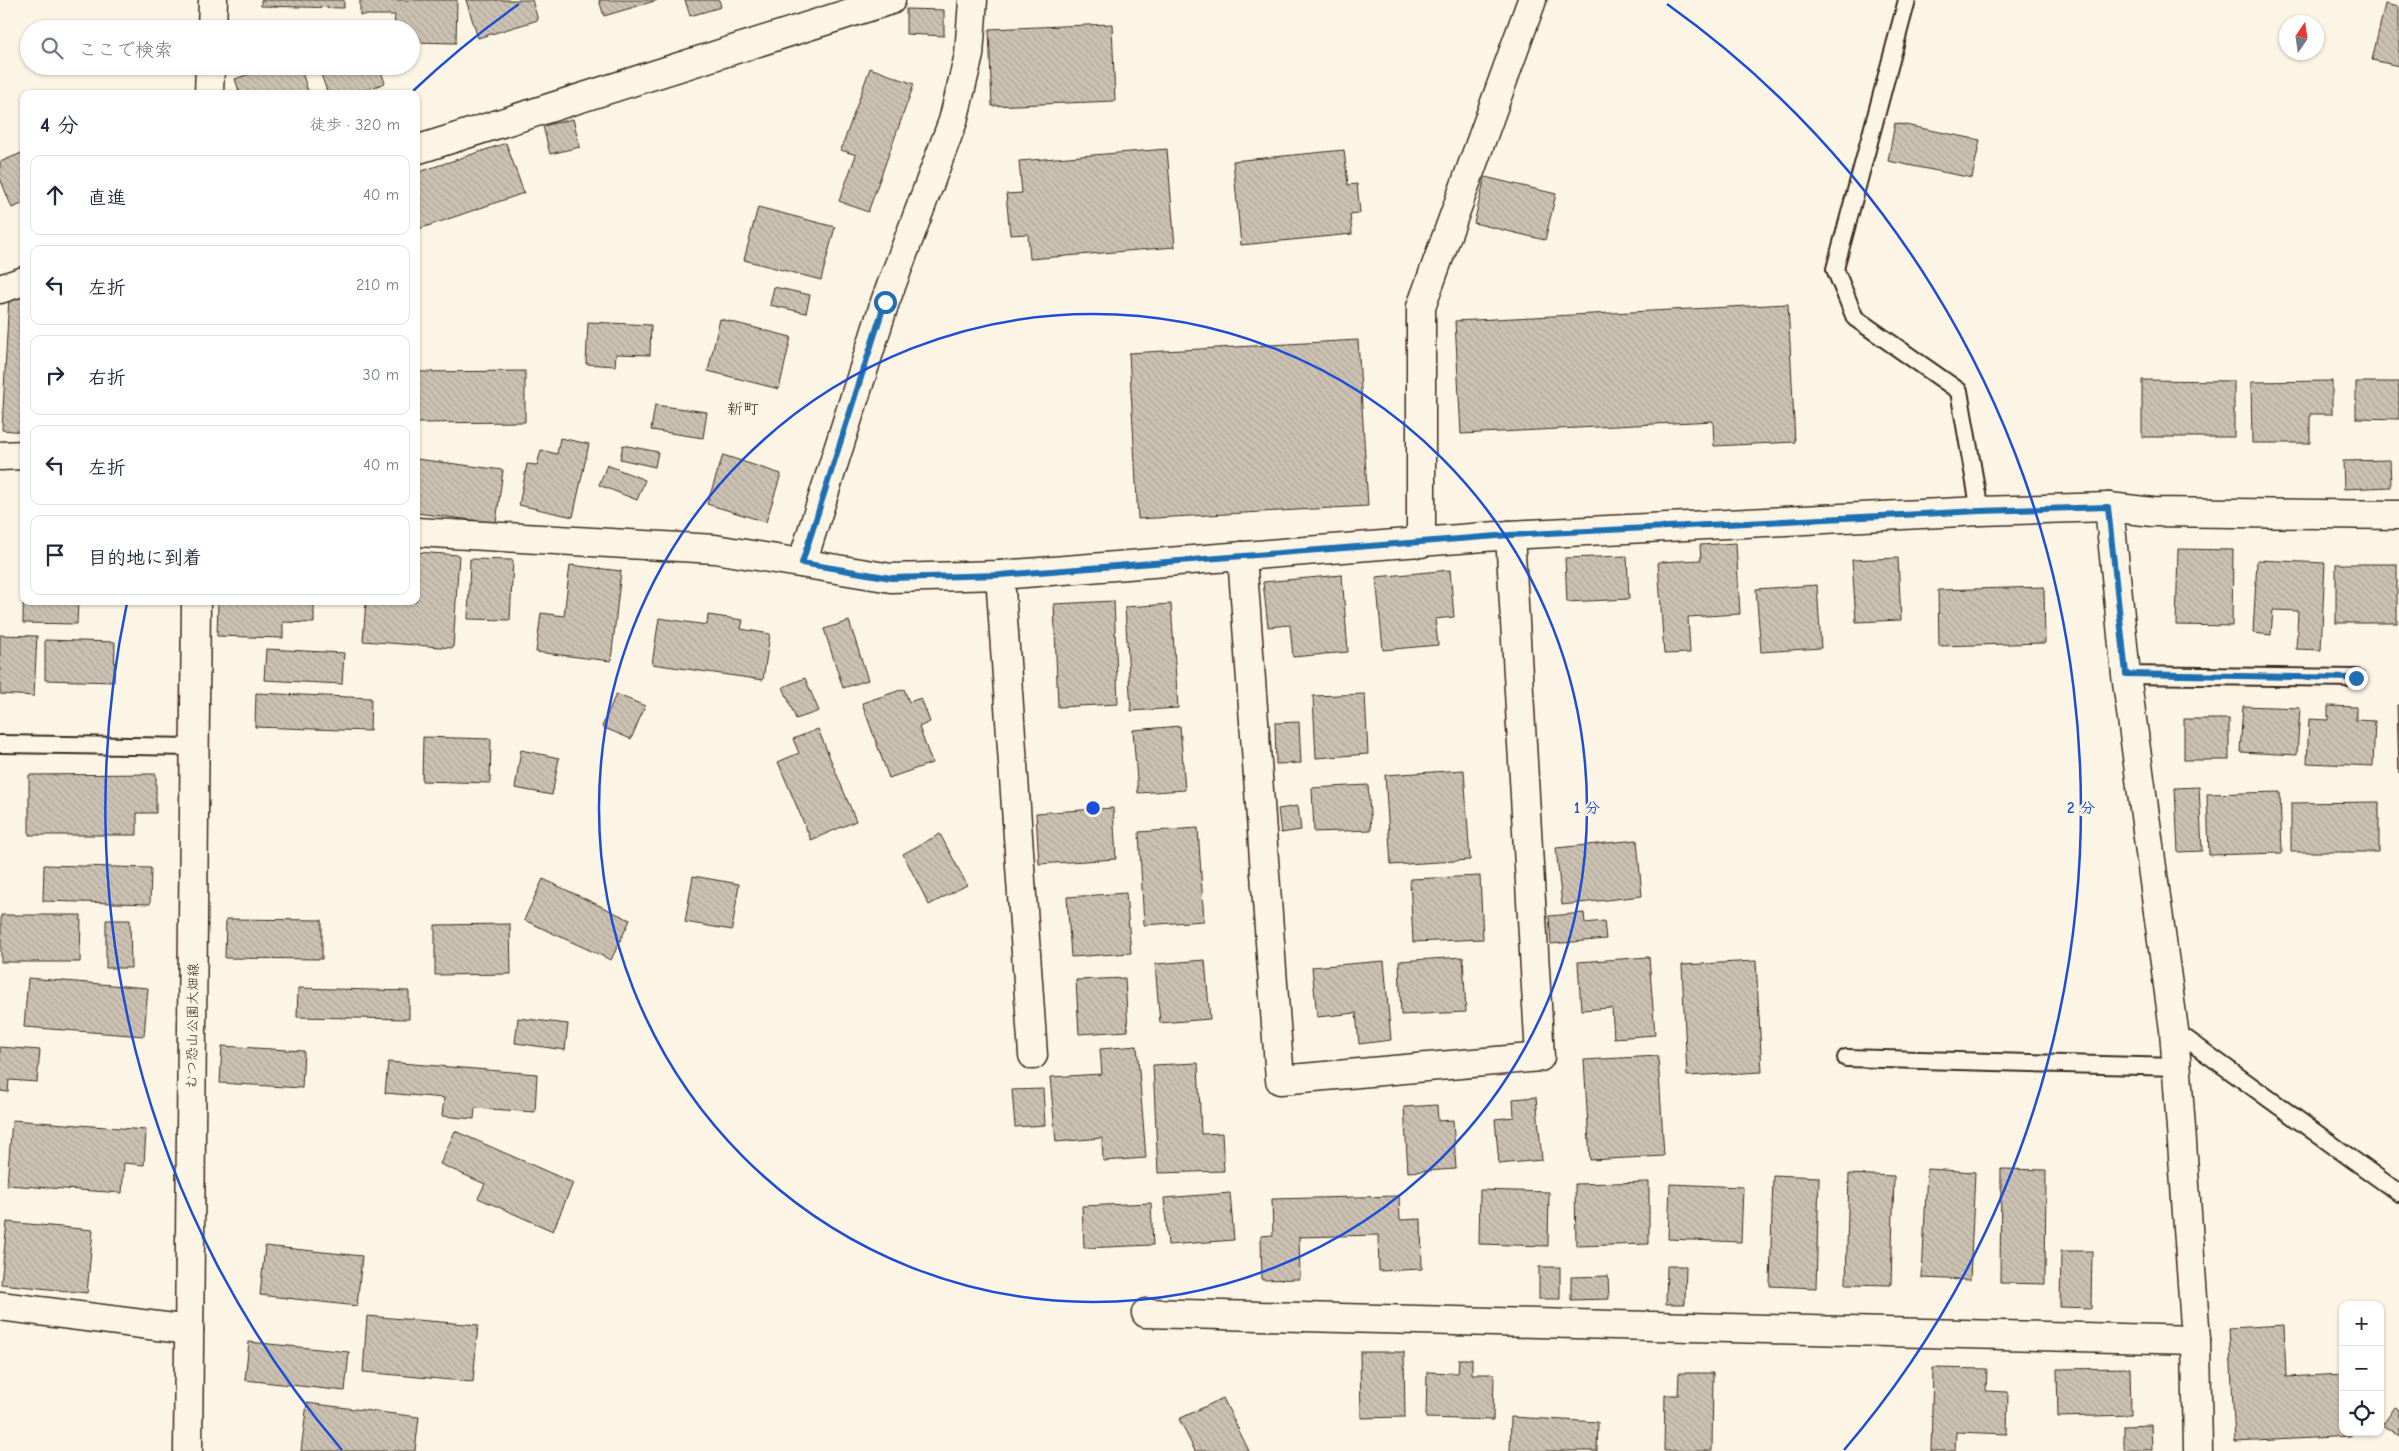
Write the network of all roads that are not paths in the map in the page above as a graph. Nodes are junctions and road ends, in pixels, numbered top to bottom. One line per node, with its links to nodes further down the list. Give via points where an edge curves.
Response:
1 (213, 0): 6 (street)
2 (891, 0): 9 (street)
3 (973, 0): 21 (street, via 969,56 953,121 885,302)
4 (1532, 0): 19 (street, via 1420,307)
5 (1907, 0): 15 (lane, via 1835,269 1855,318 1959,391)
6 (212, 20)
7 (210, 75): 8 (street)
8 (209, 90)
9 (420, 149)
10 (20, 282): 11 (street)
11 (0, 289)
12 (20, 455): 13 (street)
13 (0, 456)
14 (2108, 507): 15 (street); 16 (street, via 2153,512); 24 (street)
15 (1980, 511): 18 (street)
16 (2399, 515)
17 (420, 532): 21 (street, via 715,549)
18 (1510, 535): 19 (street); 20 (street, via 1540,1057 1280,1080)
19 (1421, 543): 20 (street)
20 (1242, 556): 22 (street)
21 (802, 563): 22 (street, via 891,578)
22 (1000, 575): 29 (street)
23 (196, 605): 27 (street, むつ恐山公園大畑線)
24 (2126, 674): 25 (lane); 28 (street)
25 (2356, 678)
26 (0, 744): 27 (lane)
27 (195, 747): 35 (street, むつ恐山公園大畑線)
28 (2174, 1030): 31 (street); 32 (lane)
29 (1033, 1055)
30 (1846, 1058): 31 (lane)
31 (2177, 1067): 36 (street)
32 (2399, 1193)
33 (0, 1306): 35 (street)
34 (1146, 1312): 36 (street)
35 (190, 1330): 37 (street, むつ恐山公園大畑線)
36 (2196, 1340): 38 (street)
37 (188, 1451)
38 (2198, 1451)

